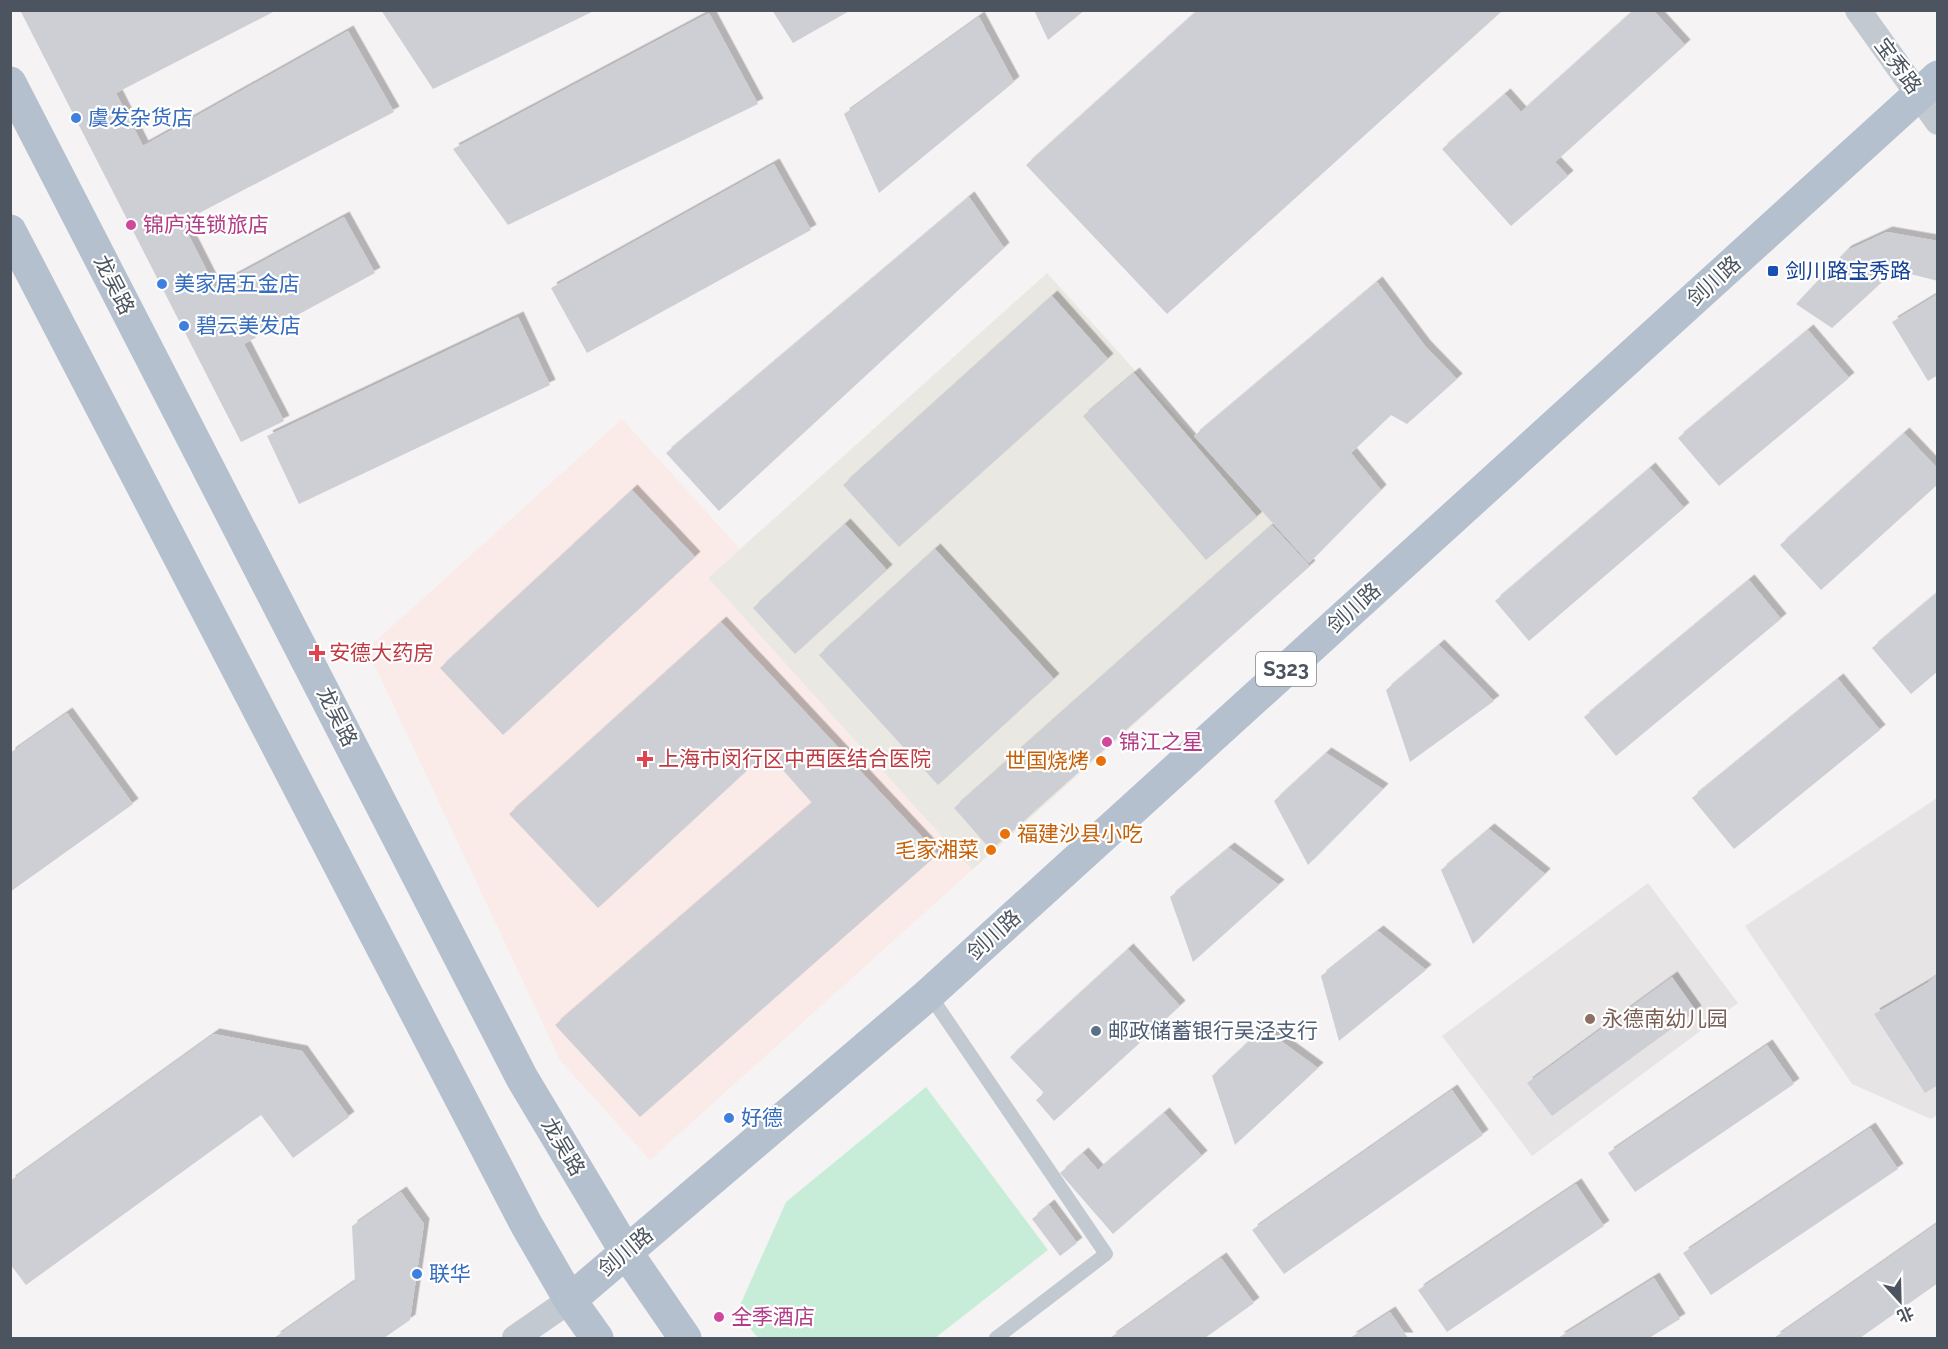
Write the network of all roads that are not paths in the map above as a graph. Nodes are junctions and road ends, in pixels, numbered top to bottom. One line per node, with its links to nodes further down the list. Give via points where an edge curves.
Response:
1 (1858, 10): 3 (street, 宝秀路)
2 (10, 83): 7 (main road, 龙吴路, via 522,1078)
3 (1928, 86): 4 (street, 宝秀路); 6 (main road, 剑川路 / S323)
4 (1938, 122)
5 (10, 231): 8 (main road, via 526,1224)
6 (929, 994): 7 (main road, 剑川路 / S323); 12 (lane, via 1106,1254)
7 (626, 1252): 8 (main road, 剑川路 / S323); 11 (main road, 龙吴路)
8 (570, 1300): 9 (street, 剑川路 / S323); 10 (main road)
9 (515, 1338)
10 (597, 1338)
11 (686, 1338)
12 (996, 1338)

